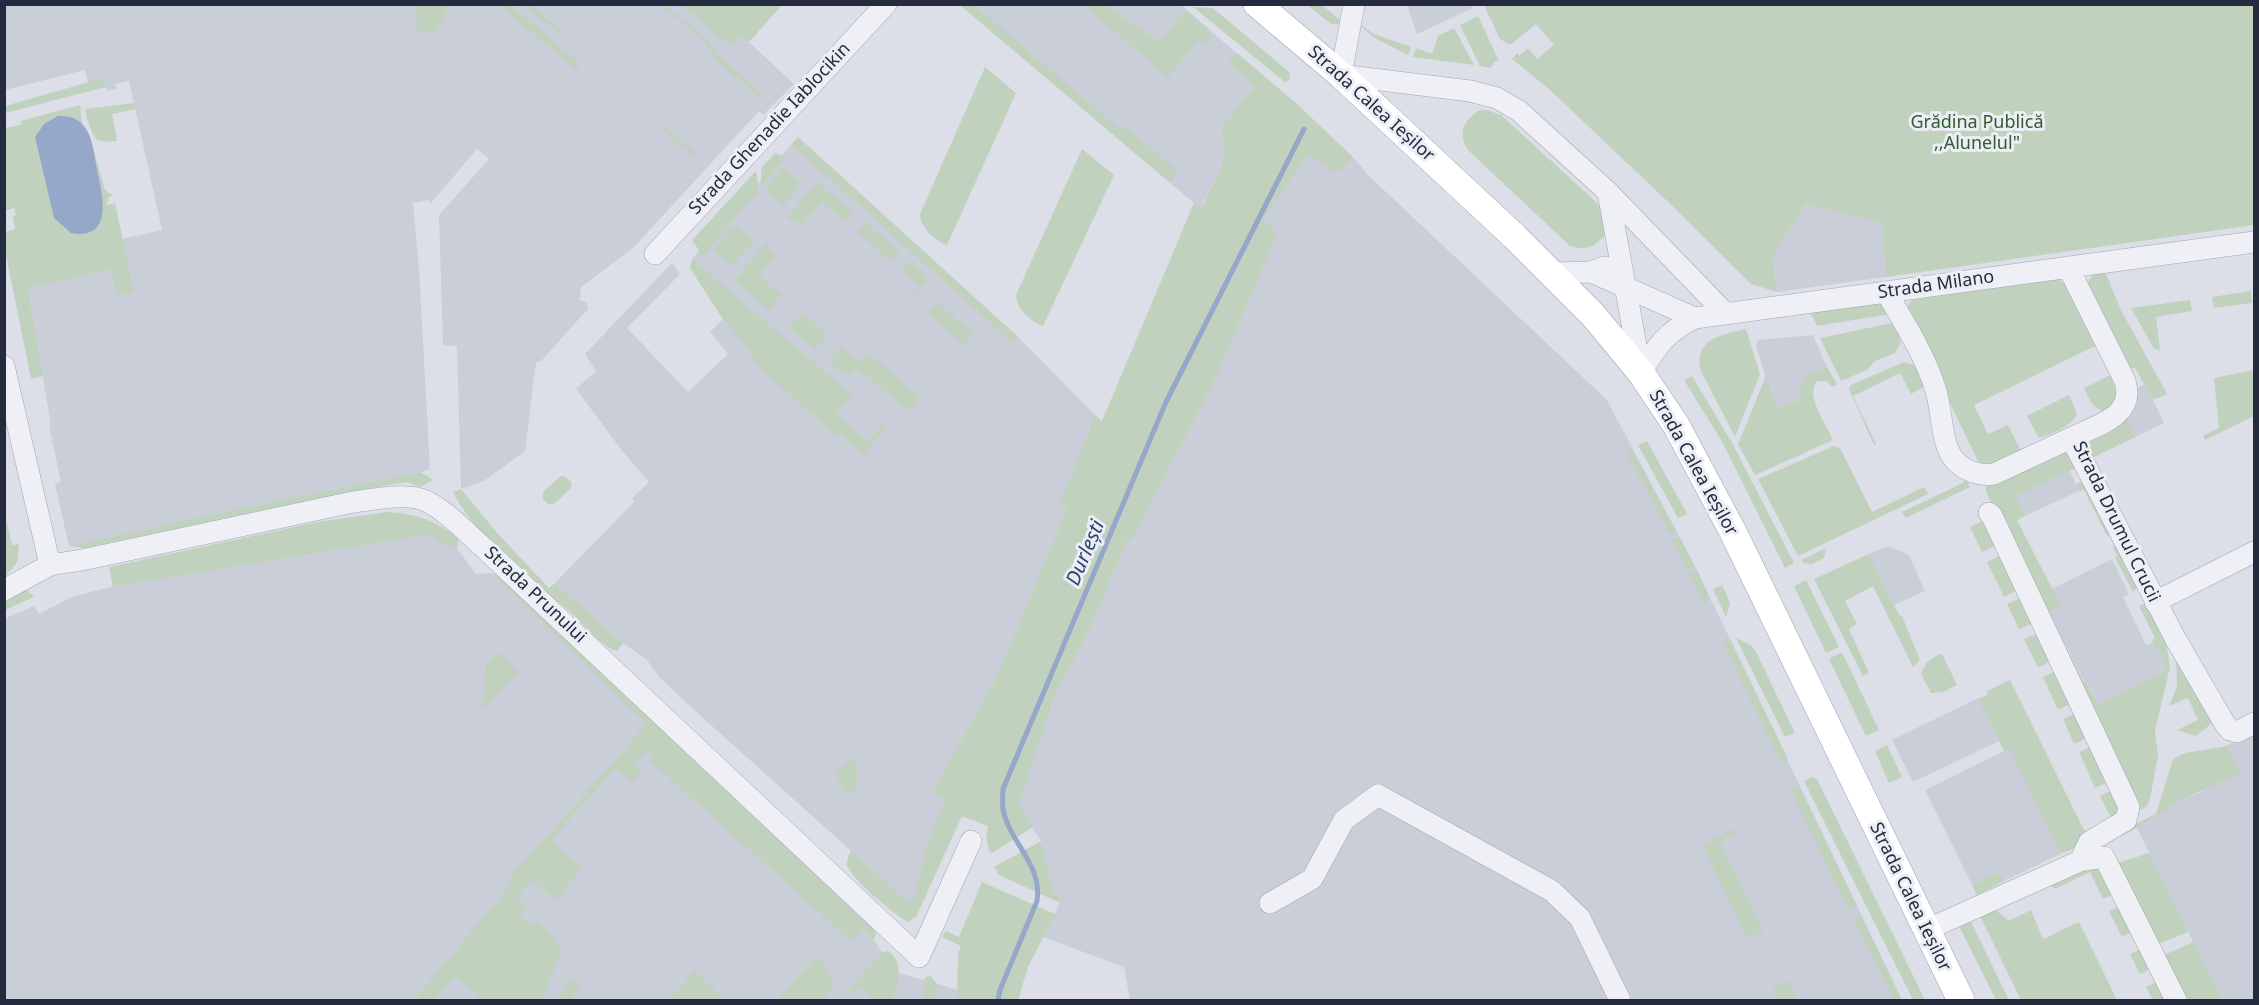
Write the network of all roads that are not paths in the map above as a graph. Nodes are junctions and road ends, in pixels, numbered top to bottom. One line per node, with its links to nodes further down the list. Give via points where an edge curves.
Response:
1 (886, 4): 8 (street, Strada Ghenadie Iablocikin)
2 (1257, 4): 4 (main road, Strada Calea Ieșilor)
3 (1354, 4): 4 (street)
4 (1341, 75): 5 (street, via 1497,98 1519,111); 11 (main road, Strada Calea Ieșilor)
5 (1608, 192): 7 (street); 14 (street)
6 (2254, 242): 9 (street, Strada Milano)
7 (1618, 243): 10 (street, via 1608,266); 12 (street)
8 (655, 254)
9 (2068, 267): 13 (street, Strada Milano); 18 (street, Strada Drumul Crucii, via 2128,393 2117,415)
10 (1591, 272): 11 (street); 12 (street)
11 (1552, 273): 17 (main road, Strada Calea Ieșilor)
12 (1625, 288): 15 (street); 17 (street)
13 (1886, 292): 14 (street, Strada Milano); 18 (street, via 1928,368 1953,458 1984,476)
14 (1726, 314): 15 (street, Strada Milano)
15 (1695, 318): 17 (street, Strada Milano, via 1662,339)
16 (4, 366): 21 (street)
17 (1641, 373): 28 (main road, Strada Calea Ieșilor, via 1676,425 1733,532)
18 (2071, 438): 23 (street, Strada Drumul Crucii)
19 (1989, 513): 26 (street, via 2129,807 2126,820 2089,842)
20 (2254, 552): 23 (street)
21 (50, 565): 22 (street, Strada Prunului); 25 (street, Strada Prunului, via 348,503 392,497 425,500 484,548 919,957)
22 (4, 590)
23 (2155, 602): 24 (street, Strada Drumul Crucii, via 2230,730 2237,732)
24 (2254, 723)
25 (971, 841)
26 (2080, 861): 28 (street); 31 (street, via 2104,857)
27 (1270, 903): 29 (street, via 1312,879 1344,820 1378,795 1552,891 1580,918)
28 (1926, 930): 30 (main road, Strada Calea Ieșilor)
29 (1620, 1000)
30 (1961, 1000)
31 (2176, 1000)

